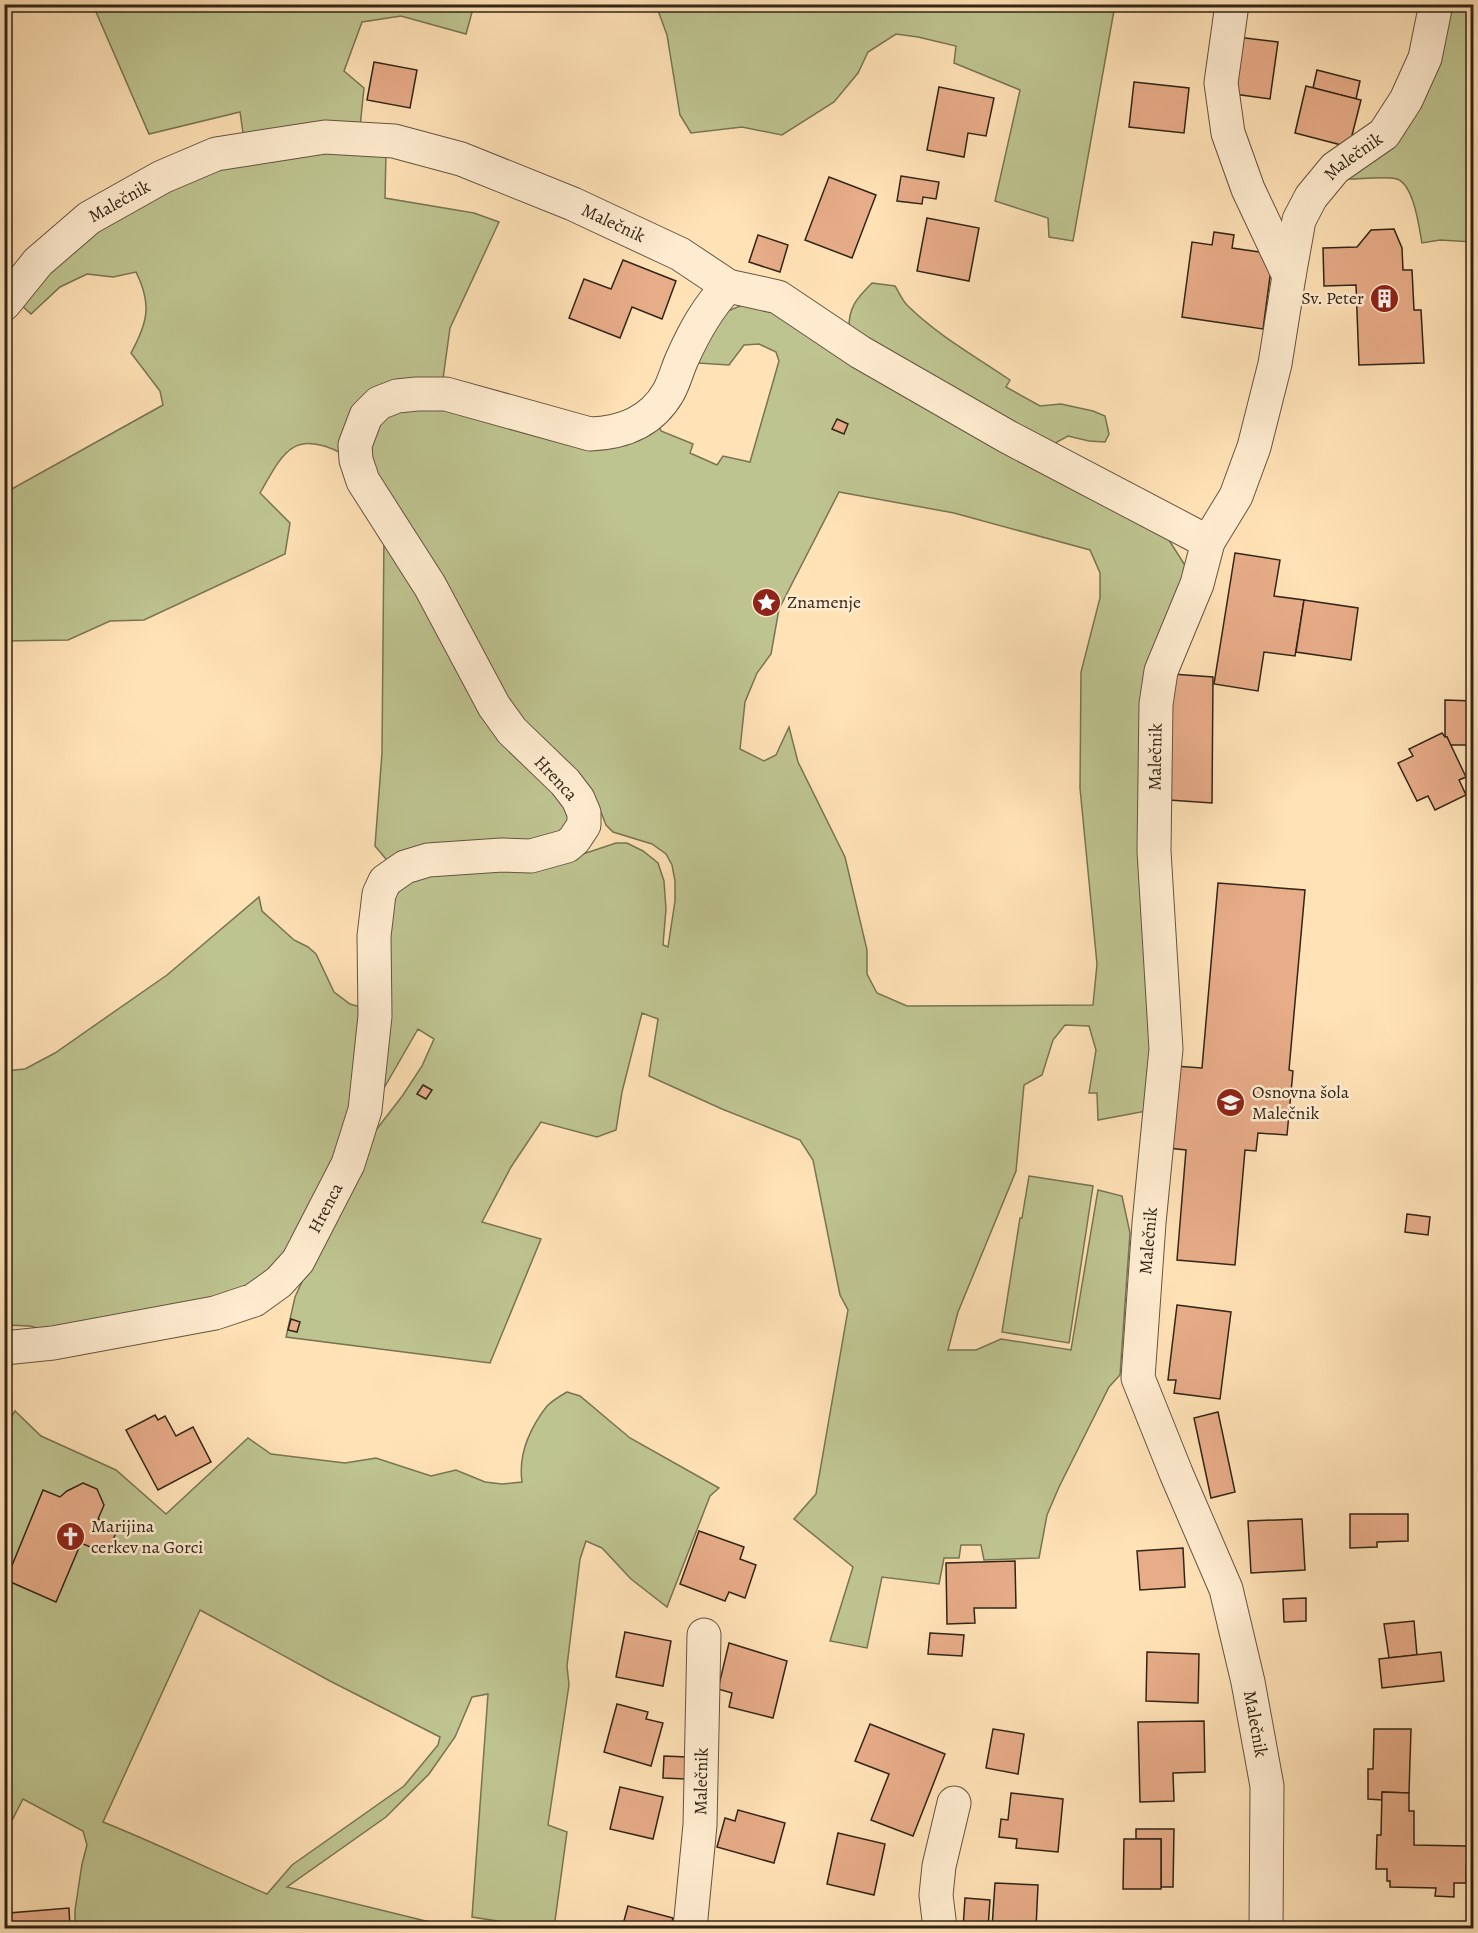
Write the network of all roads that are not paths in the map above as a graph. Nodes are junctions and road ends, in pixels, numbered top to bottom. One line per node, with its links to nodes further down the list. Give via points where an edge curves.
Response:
1 (1232, 4): 3 (street, via 1221,83 1228,133 1248,189)
2 (1436, 4): 3 (street, Malečnik, via 1425,58 1406,100 1384,134 1335,168 1311,197 1299,220)
3 (1289, 276): 6 (street, Malečnik, via 1275,364 1254,447 1236,496)
4 (728, 286): 5 (street, Malečnik, via 680,254 573,204 461,159 394,141 325,137 216,154 162,177 90,219 38,262); 6 (street, Malečnik, via 778,297 860,352 998,431); 7 (street, Hrenca, via 711,304 667,394 648,416 628,429 590,434 446,394 398,396 379,403 366,417 355,445 363,481 430,586 494,706 512,731 566,782 584,813 584,825 567,846 552,851 531,856 428,860 405,867 385,881 379,894 374,936 375,1016 365,1110 348,1164 298,1261 279,1282 254,1300 215,1313)
5 (4, 304)
6 (1208, 542): 12 (street, Malečnik, via 1197,584 1161,671 1156,704 1154,851 1166,1049 1138,1378 1226,1589 1248,1682 1267,1786)
7 (4, 1348)
8 (704, 1635): 10 (street, Malečnik, via 700,1825)
9 (954, 1803): 11 (street, via 939,1866 936,1895)
10 (690, 1929)
11 (940, 1929)
12 (1266, 1929)

